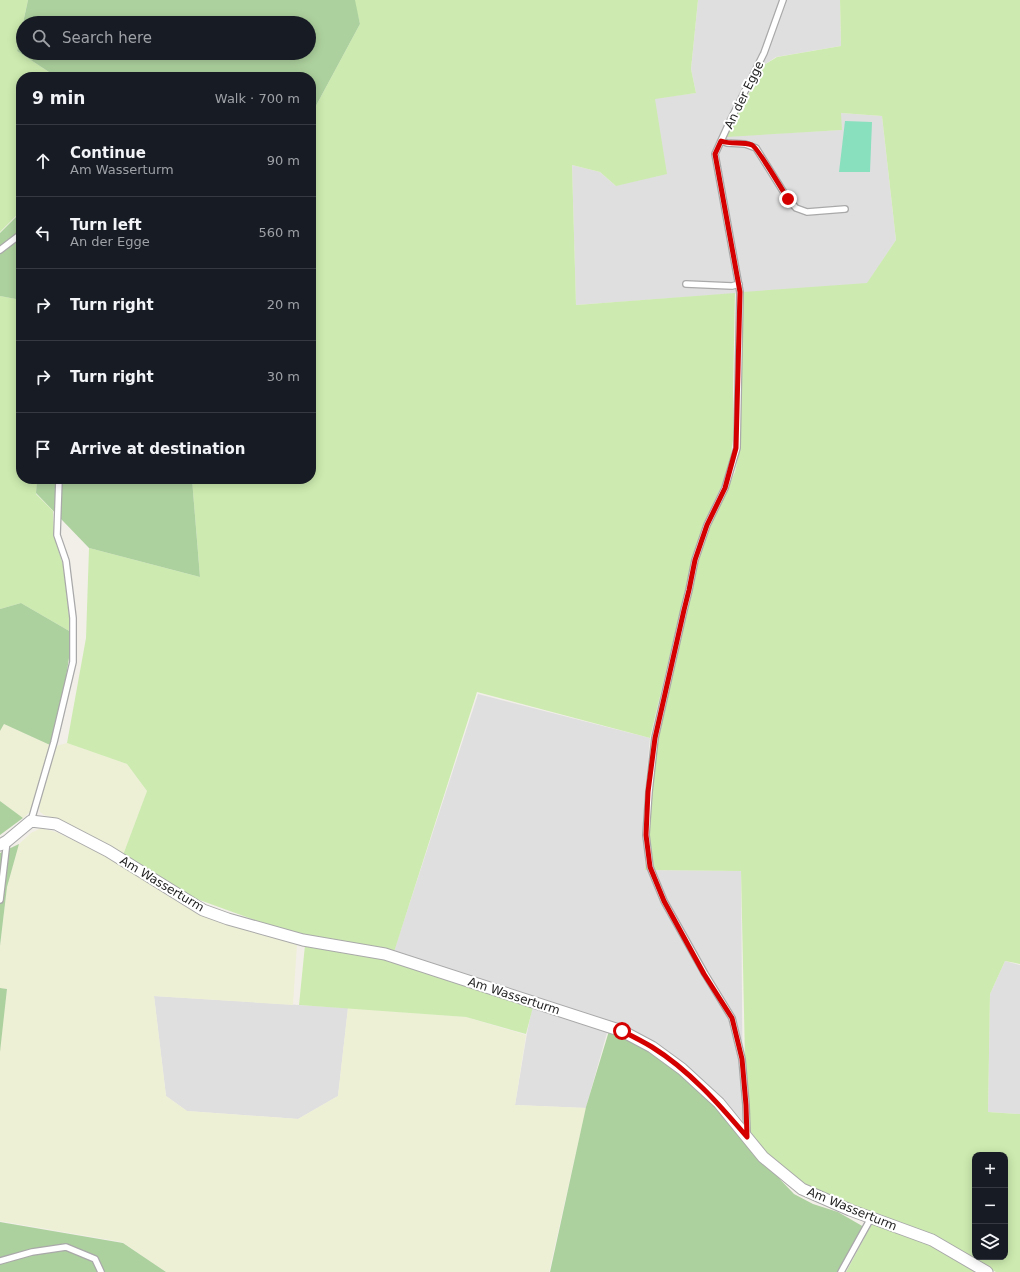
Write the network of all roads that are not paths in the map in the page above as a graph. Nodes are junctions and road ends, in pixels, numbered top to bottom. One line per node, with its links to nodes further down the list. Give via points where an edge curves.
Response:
1 (783, 0): 2 (lane, An der Egge, via 764,53)
2 (721, 141): 3 (lane, via 756,148 796,208 807,212); 7 (lane, An der Egge, via 715,154)
3 (845, 209)
4 (16, 238): 5 (lane)
5 (0, 250)
6 (686, 284): 7 (lane)
7 (739, 284): 12 (lane, An der Egge, via 736,448 725,488 707,525 695,560 655,738 646,835 650,867 664,901 704,974 732,1018 742,1059)
8 (59, 484): 9 (lane, via 57,535 66,561 73,618 73,662 54,742)
9 (31, 821): 10 (street); 12 (street, Am Wasserturm, via 56,824 108,851 203,910 228,919 303,940 385,954 622,1031 652,1046 682,1069 719,1103)
10 (3, 843): 11 (lane)
11 (0, 900)
12 (747, 1137): 13 (street, Am Wasserturm, via 763,1157 802,1189)
13 (871, 1218): 16 (lane); 17 (street, Am Wasserturm, via 932,1240)
14 (0, 1261): 15 (lane, via 32,1252 66,1247 95,1259)
15 (101, 1272)
16 (841, 1272)
17 (988, 1272)

